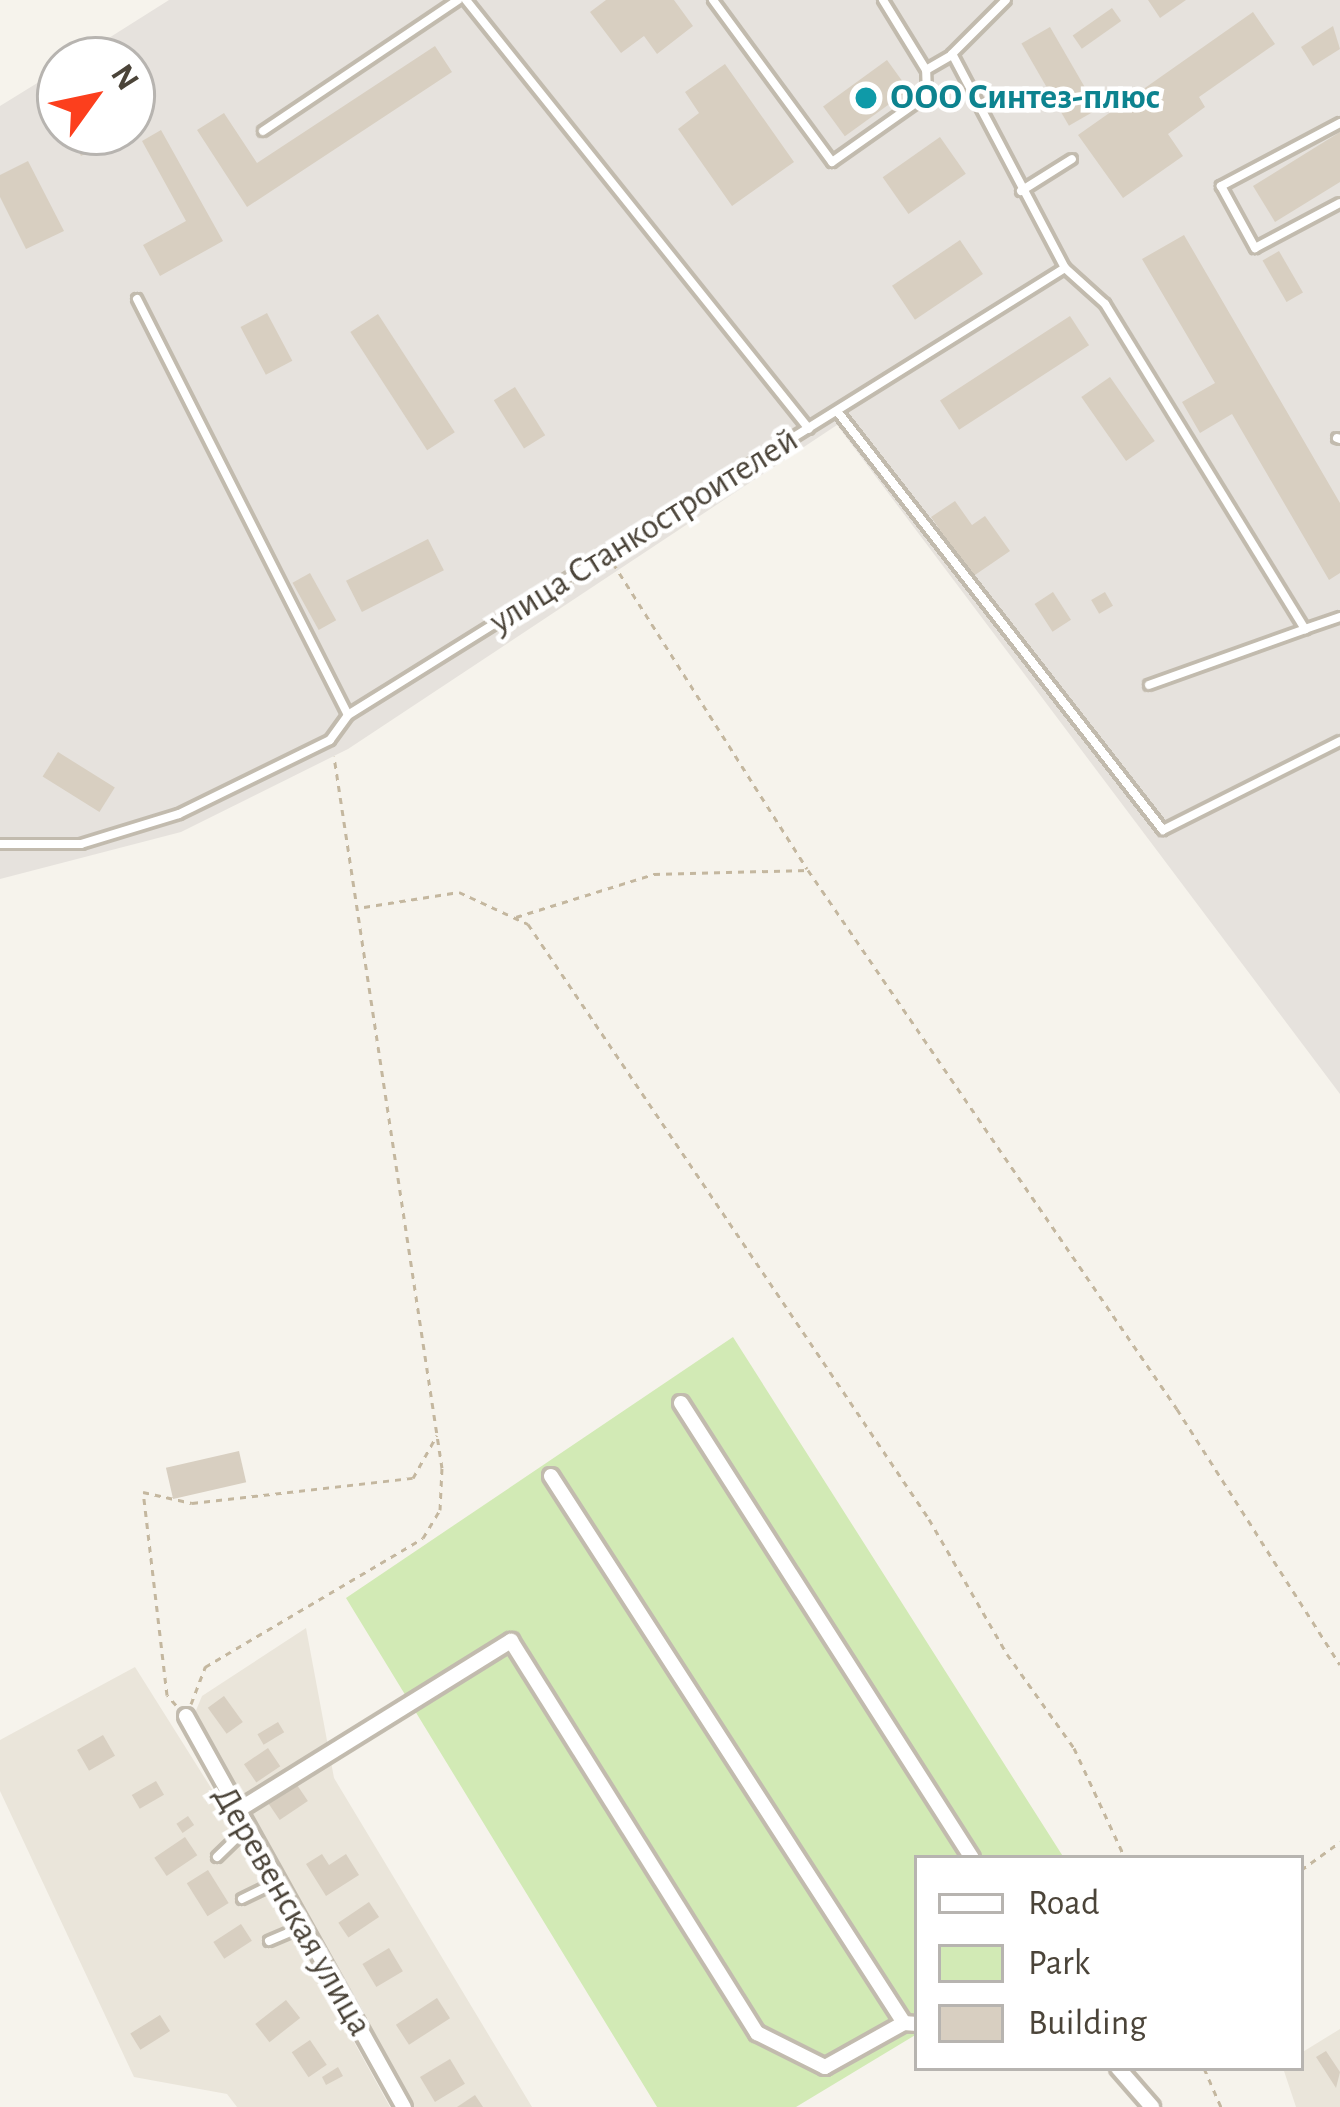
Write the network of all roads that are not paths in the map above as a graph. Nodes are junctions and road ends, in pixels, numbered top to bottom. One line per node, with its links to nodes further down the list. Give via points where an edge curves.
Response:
1 (462, 0): 8 (lane); 15 (lane)
2 (713, 0): 6 (lane, via 832,162 927,95)
3 (883, 0): 6 (lane)
4 (1006, 0): 5 (lane)
5 (952, 54): 6 (lane); 10 (lane)
6 (926, 70)
7 (1340, 123): 11 (lane, via 1222,186 1255,248)
8 (263, 131)
9 (1072, 159): 10 (lane)
10 (1021, 191): 12 (lane)
11 (1340, 202)
12 (1060, 263): 14 (lane, улица Станкостроителей, via 1065,268); 17 (lane, via 1105,304)
13 (137, 299): 19 (lane)
14 (837, 411): 15 (lane, улица Станкостроителей); 20 (lane, via 1163,830)
15 (809, 429): 19 (lane, улица Станкостроителей)
16 (1340, 617): 17 (lane)
17 (1305, 629): 18 (lane)
18 (1149, 686)
19 (348, 715): 21 (lane, улица Станкостроителей, via 330,740 291,764 179,814 81,844)
20 (1340, 741)
21 (0, 844)
22 (681, 1403): 27 (street)
23 (551, 1476): 33 (street)
24 (186, 1716): 25 (street, Деревенская улица)
25 (235, 1812): 26 (street, Деревенская улица); 33 (street, via 511,1641 757,2033 825,2067)
26 (245, 1830): 28 (lane); 29 (street, Деревенская улица)
27 (970, 1855)
28 (218, 1857)
29 (275, 1883): 30 (lane); 31 (street, Деревенская улица)
30 (242, 1899)
31 (300, 1928): 32 (lane); 35 (street, Деревенская улица)
32 (269, 1941)
33 (910, 2024)
34 (1121, 2071): 36 (street)
35 (404, 2107)
36 (1152, 2107)

